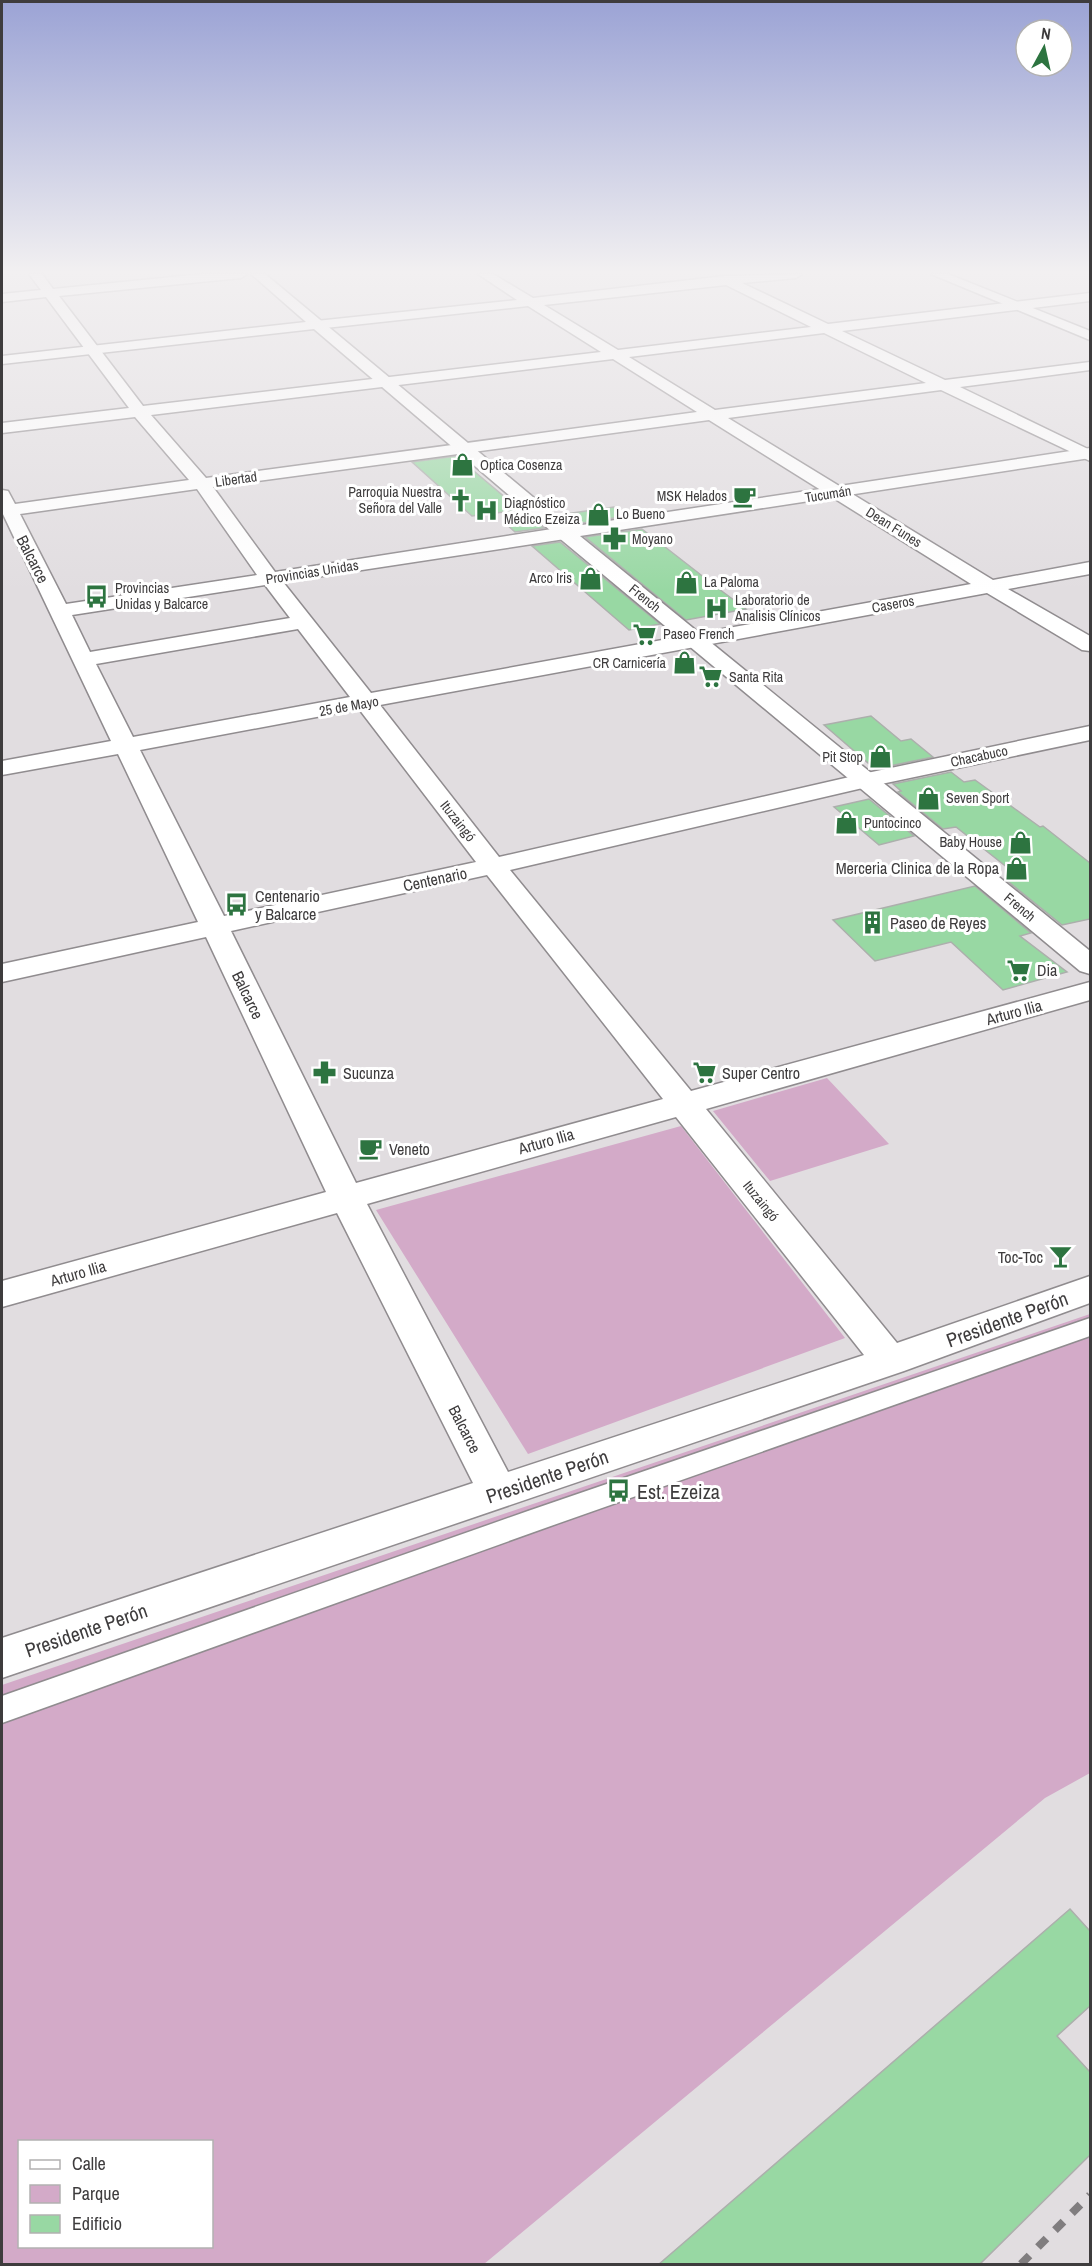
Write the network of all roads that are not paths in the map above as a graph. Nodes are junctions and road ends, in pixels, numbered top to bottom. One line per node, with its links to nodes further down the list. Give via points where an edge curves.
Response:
1 (115, 380): 8 (street, Ituzaingó)
2 (397, 380): 6 (street)
3 (657, 380): 9 (street, Dean Funes)
4 (929, 380): 7 (street)
5 (994, 380): 7 (street, Libertad)
6 (386, 381): 8 (street); 11 (street, French)
7 (944, 387): 9 (street, Libertad); 12 (street)
8 (139, 411): 10 (street); 13 (street, Ituzaingó)
9 (715, 415): 11 (street, Libertad); 14 (street, Dean Funes)
10 (2, 428)
11 (464, 447): 13 (street, Libertad); 16 (street, French)
12 (1089, 455): 14 (street, Tucumán)
13 (201, 483): 15 (street, Libertad); 18 (street, Ituzaingó)
14 (838, 493): 16 (street, Tucumán); 19 (street, Dean Funes)
15 (5, 503): 20 (street, Balcarce, via 20,557)
16 (565, 533): 18 (street, Provincias Unidas); 22 (street, French)
17 (1090, 568): 19 (street, Caseros)
18 (270, 579): 20 (street, Provincias Unidas); 21 (street, Ituzaingó)
19 (987, 587): 22 (street, Caseros); 23 (street, Dean Funes)
20 (60, 611): 24 (street, Balcarce)
21 (303, 622): 24 (street); 25 (street, Ituzaingó)
22 (696, 640): 25 (street, 25 de Mayo); 29 (street, French)
23 (1090, 645)
24 (83, 660): 27 (street, Balcarce)
25 (366, 703): 27 (street, 25 de Mayo); 30 (street, Ituzaingó)
26 (1090, 733): 29 (street, Chacabuco)
27 (124, 747): 28 (street, 25 de Mayo); 31 (street, Balcarce)
28 (2, 768)
29 (867, 780): 30 (street, Centenario); 32 (street, French)
30 (493, 866): 31 (street, Centenario); 35 (street, Ituzaingó)
31 (215, 927): 33 (street, Centenario); 36 (street, Balcarce)
32 (1090, 965)
33 (2, 973)
34 (1090, 991): 35 (street, Arturo Ilia)
35 (683, 1103): 36 (street, Arturo Ilia); 40 (street, Ituzaingó)
36 (346, 1197): 38 (street, Arturo Ilia); 41 (street, Balcarce)
37 (1090, 1289): 40 (street, Presidente Perón)
38 (2, 1294)
39 (1090, 1327): 40 (lane)
40 (901, 1375): 41 (street, Presidente Perón)
41 (509, 1509): 42 (street, Presidente Perón); 43 (lane)
42 (2, 1658)
43 (2, 1710)

